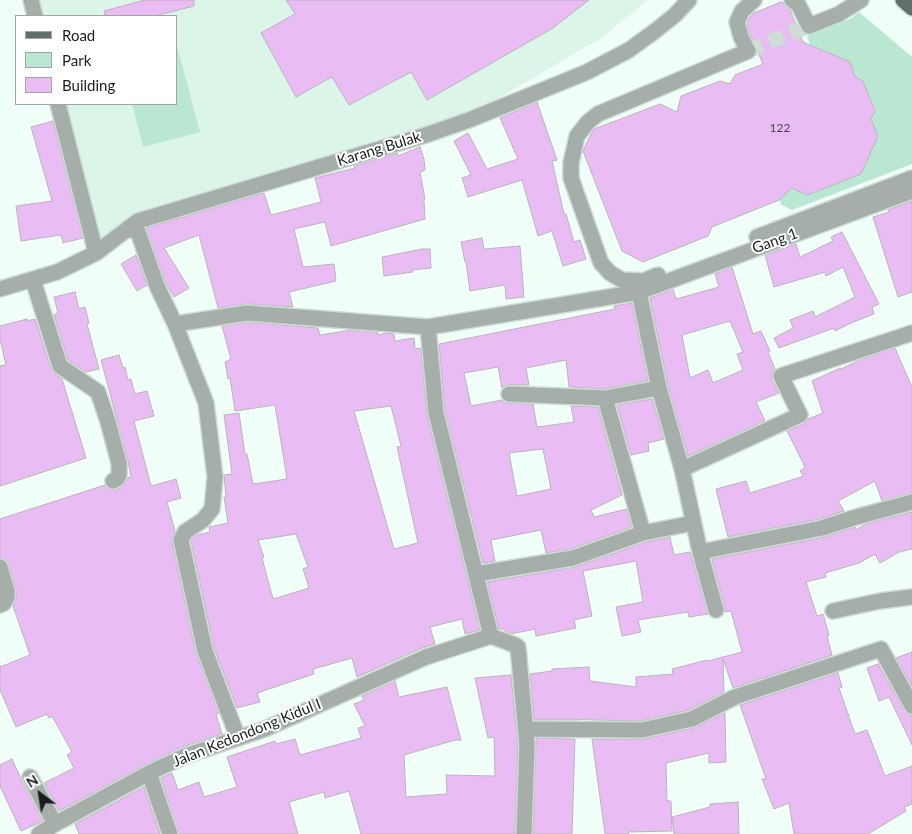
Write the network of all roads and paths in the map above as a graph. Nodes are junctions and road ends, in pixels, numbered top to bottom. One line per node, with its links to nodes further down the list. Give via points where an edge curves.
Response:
1 (31, 0): 6 (street)
2 (689, 0): 10 (street, Karang Bulak, via 628,50 543,90 426,135 138,220)
3 (754, 0): 8 (street, via 742,11 737,22 740,37 748,51 598,114 577,136 571,163 572,178 602,263 610,273 622,280 643,281)
4 (861, 0): 5 (street, via 839,14 809,26)
5 (799, 2)
6 (35, 15)
7 (58, 105): 11 (street)
8 (912, 178)
9 (912, 191): 14 (street, Gang 1)
10 (126, 230): 11 (street, Karang Bulak); 15 (street, via 138,232 157,286)
11 (96, 253): 12 (street, Karang Bulak)
12 (33, 280): 13 (street, Karang Bulak); 22 (street, via 60,366 98,392 119,462 119,475)
13 (0, 290)
14 (638, 292): 16 (street, Gang 1); 18 (street)
15 (175, 324): 16 (street, Gang 1, via 248,313); 36 (street, via 206,403 216,477 212,509 181,540 205,651)
16 (428, 327): 28 (street, via 436,413)
17 (912, 333): 21 (street, via 781,376 800,415)
18 (659, 388): 20 (street); 21 (street)
19 (509, 394): 20 (street)
20 (605, 398): 25 (street)
21 (682, 469): 24 (street)
22 (113, 480)
23 (912, 502): 26 (street, via 822,528)
24 (693, 524): 25 (street); 26 (street)
25 (643, 533): 28 (street, via 573,558)
26 (700, 552): 31 (street)
27 (0, 566): 30 (street, via 7,591 7,597)
28 (476, 574): 33 (street)
29 (912, 597): 32 (street)
30 (0, 605)
31 (716, 610)
32 (834, 611)
33 (491, 636): 35 (street, via 515,645); 36 (street, Jalan Kedondong Kidul I, via 426,657)
34 (912, 706): 35 (street, via 881,649 735,696 692,719 642,730)
35 (526, 729): 42 (street)
36 (238, 738): 37 (street, Jalan Kedondong Kidul I)
37 (148, 773): 39 (street, Jalan Kedondong Kidul I); 41 (street)
38 (30, 777): 39 (street)
39 (55, 824): 40 (street, Jalan Kedondong Kidul I)
40 (39, 834)
41 (170, 834)
42 (524, 834)

